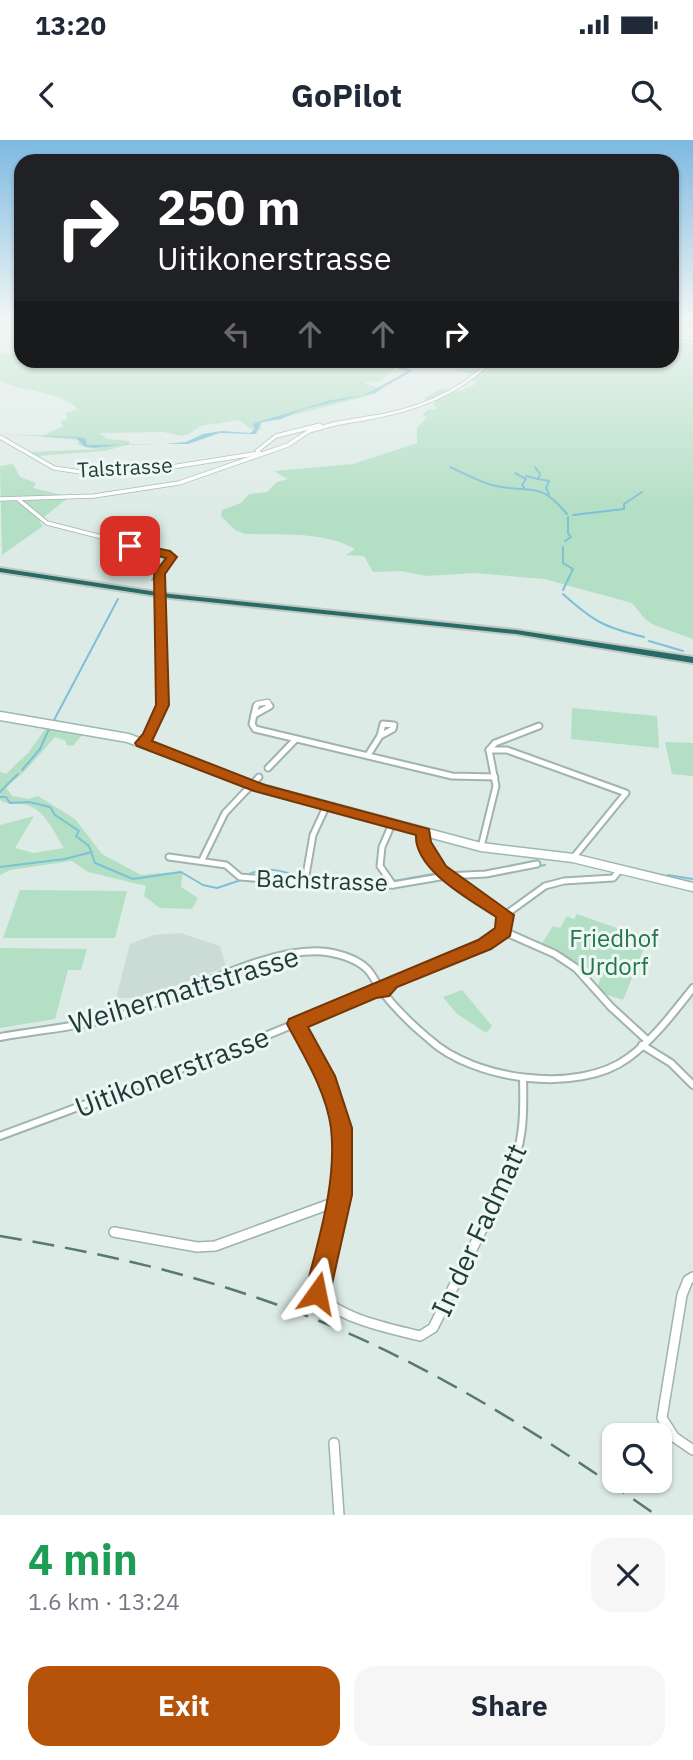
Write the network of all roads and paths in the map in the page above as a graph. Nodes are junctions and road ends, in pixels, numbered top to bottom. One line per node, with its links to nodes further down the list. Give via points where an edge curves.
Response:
1 (464, 383): 2 (street, Talstrasse, via 426,405)
2 (334, 424): 4 (street, via 307,432 288,445); 4 (street, Talstrasse, via 287,433 264,443)
3 (0, 437): 4 (street, Talstrasse, via 51,467 69,471 180,466)
4 (258, 452): 6 (street, via 221,470 173,484 111,494)
5 (0, 499): 6 (street)
6 (19, 500): 8 (street, bridge, via 47,523 169,554 172,558 160,574)
7 (0, 570): 9 (highway, via 170,597 483,628); 9 (highway, via 188,595 485,624)
8 (160, 599): 15 (street, via 163,705)
9 (693, 659)
10 (254, 715): 14 (street, via 255,729)
11 (0, 716): 15 (main road)
12 (539, 726): 16 (street, via 495,743)
13 (380, 736): 17 (street)
14 (296, 739): 17 (street); 18 (street)
15 (142, 743): 21 (main road)
16 (489, 750): 20 (street); 27 (street, via 507,750 626,793)
17 (368, 755): 20 (street, via 452,776)
18 (268, 768)
19 (259, 777): 21 (street)
20 (495, 777): 25 (street, via 494,803)
21 (251, 785): 22 (main road); 28 (street, via 225,813)
22 (326, 807): 23 (main road); 32 (street, via 313,835)
23 (392, 824): 24 (main road); 33 (street, via 380,864)
24 (424, 832): 25 (main road); 31 (street, via 422,839 431,858)
25 (481, 846): 27 (main road)
26 (169, 857): 28 (street, Bachstrasse)
27 (573, 858): 30 (main road)
28 (202, 860): 32 (street, Bachstrasse, via 226,865 243,878)
29 (537, 864): 31 (street, Bachstrasse)
30 (619, 871): 34 (main road); 35 (street, via 613,878 546,885)
31 (446, 876): 33 (street, Bachstrasse); 35 (street)
32 (305, 879): 33 (street, Bachstrasse, via 346,886)
33 (392, 883)
34 (693, 887)
35 (505, 915): 36 (street)
36 (503, 931): 38 (street, Uitikonerstrasse, via 472,950 390,982); 41 (street, via 576,968)
37 (693, 989): 41 (street, Weihermattstrasse)
38 (383, 991): 39 (street, Uitikonerstrasse); 40 (street, Weihermattstrasse, via 369,970 355,961 326,952 299,953 268,959 115,1017); 42 (street, Weihermattstrasse, via 430,1041 452,1056 498,1074)
39 (296, 1024): 44 (street, Uitikonerstrasse); 45 (street, In der Fadmatt, via 325,1076 341,1128)
40 (0, 1037)
41 (644, 1043): 42 (street, Weihermattstrasse, via 604,1070 564,1078); 43 (street)
42 (523, 1078): 45 (street, In der Fadmatt, via 522,1144 428,1334 405,1333 320,1299 317,1286)
43 (693, 1085)
44 (0, 1136)
45 (339, 1205): 46 (street, via 215,1246)
46 (114, 1232)
47 (693, 1277): 49 (street, via 682,1295 662,1418 678,1443)
48 (334, 1443): 50 (street)
49 (693, 1450)
50 (339, 1515)

